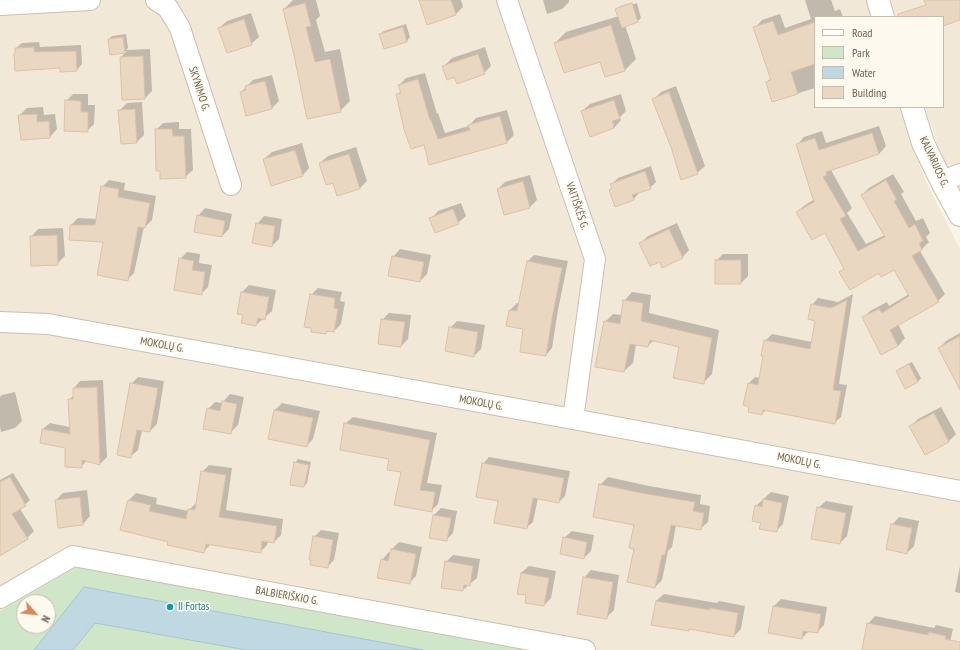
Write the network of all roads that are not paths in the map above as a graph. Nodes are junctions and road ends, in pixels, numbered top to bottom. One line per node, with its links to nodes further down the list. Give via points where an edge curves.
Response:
1 (90, 0): 5 (street)
2 (156, 0): 9 (street, SKYNIMO G., via 168,8 180,28)
3 (507, 0): 12 (street, VAITIŠKĖS G., via 595,258)
4 (878, 0): 6 (main road)
5 (0, 5)
6 (883, 16)
7 (912, 108): 8 (main road, KALVARIJOS G., via 923,143)
8 (951, 178): 10 (main road, KALVARIJOS G.)
9 (231, 185)
10 (960, 215)
11 (0, 322): 12 (street, MOKOLŲ G., via 48,324)
12 (573, 419): 13 (street, MOKOLŲ G.)
13 (960, 492)
14 (0, 598): 15 (street, BALBIERIŠKIO G., via 73,556)
15 (585, 650)

